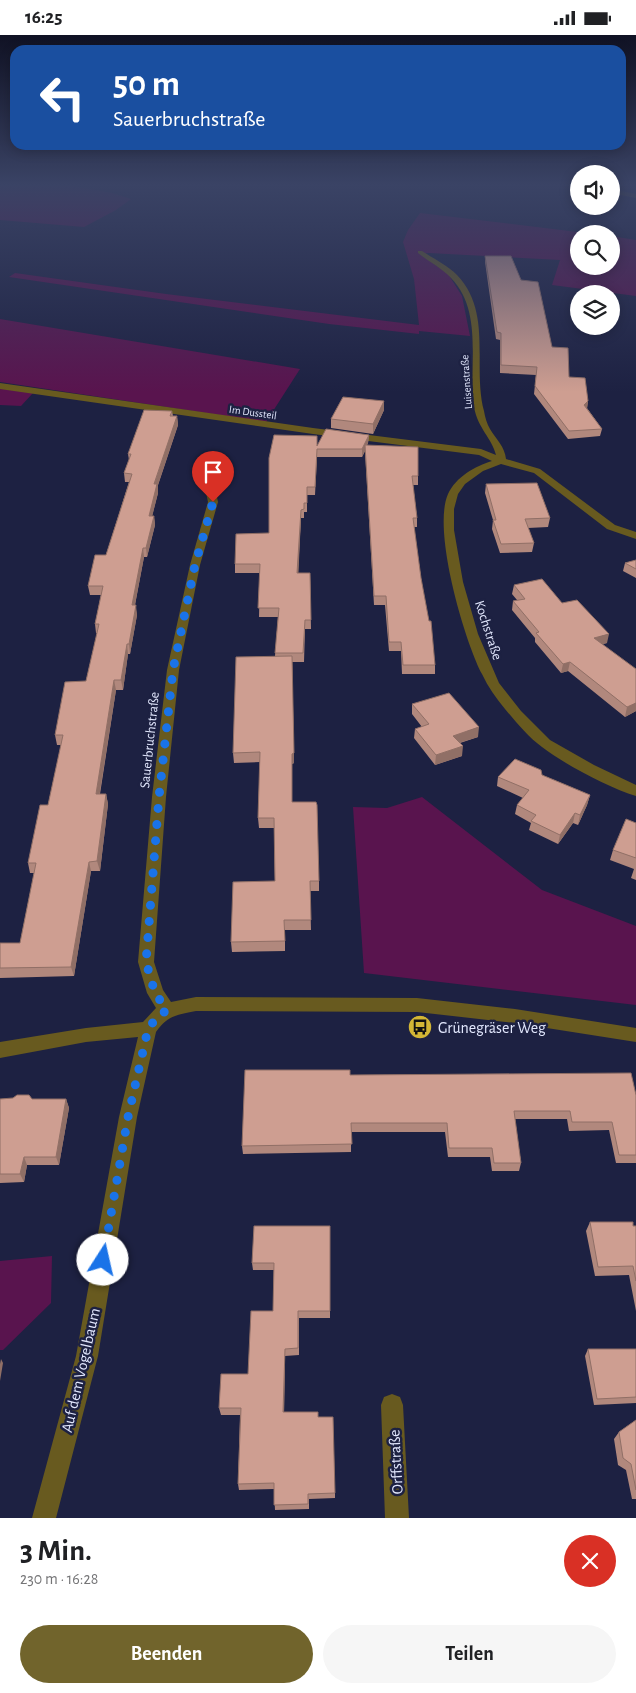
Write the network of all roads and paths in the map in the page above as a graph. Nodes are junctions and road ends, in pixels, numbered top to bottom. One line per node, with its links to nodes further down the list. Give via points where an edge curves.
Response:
1 (422, 254): 3 (street, Luisenstraße, via 451,273 468,296 475,323 479,408 484,427 501,451)
2 (0, 386): 3 (street, Im Dussteil, via 481,452)
3 (501, 461): 5 (street, via 537,471 611,527); 6 (street, Kochstraße, via 488,464 466,478 452,496 448,514 450,545 458,581 487,673 508,704 544,742 584,767)
4 (207, 473): 7 (street, Sauerbruchstraße, via 213,502 195,565 173,670 159,797 146,962 155,993)
5 (636, 535)
6 (636, 791)
7 (157, 1019): 8 (street, via 196,1004 417,1005); 9 (street); 11 (street, Auf dem Vogelbaum, via 128,1117 87,1356)
8 (636, 1035)
9 (0, 1050)
10 (392, 1405): 12 (street, Orffstraße)
11 (44, 1518)
12 (397, 1518)

